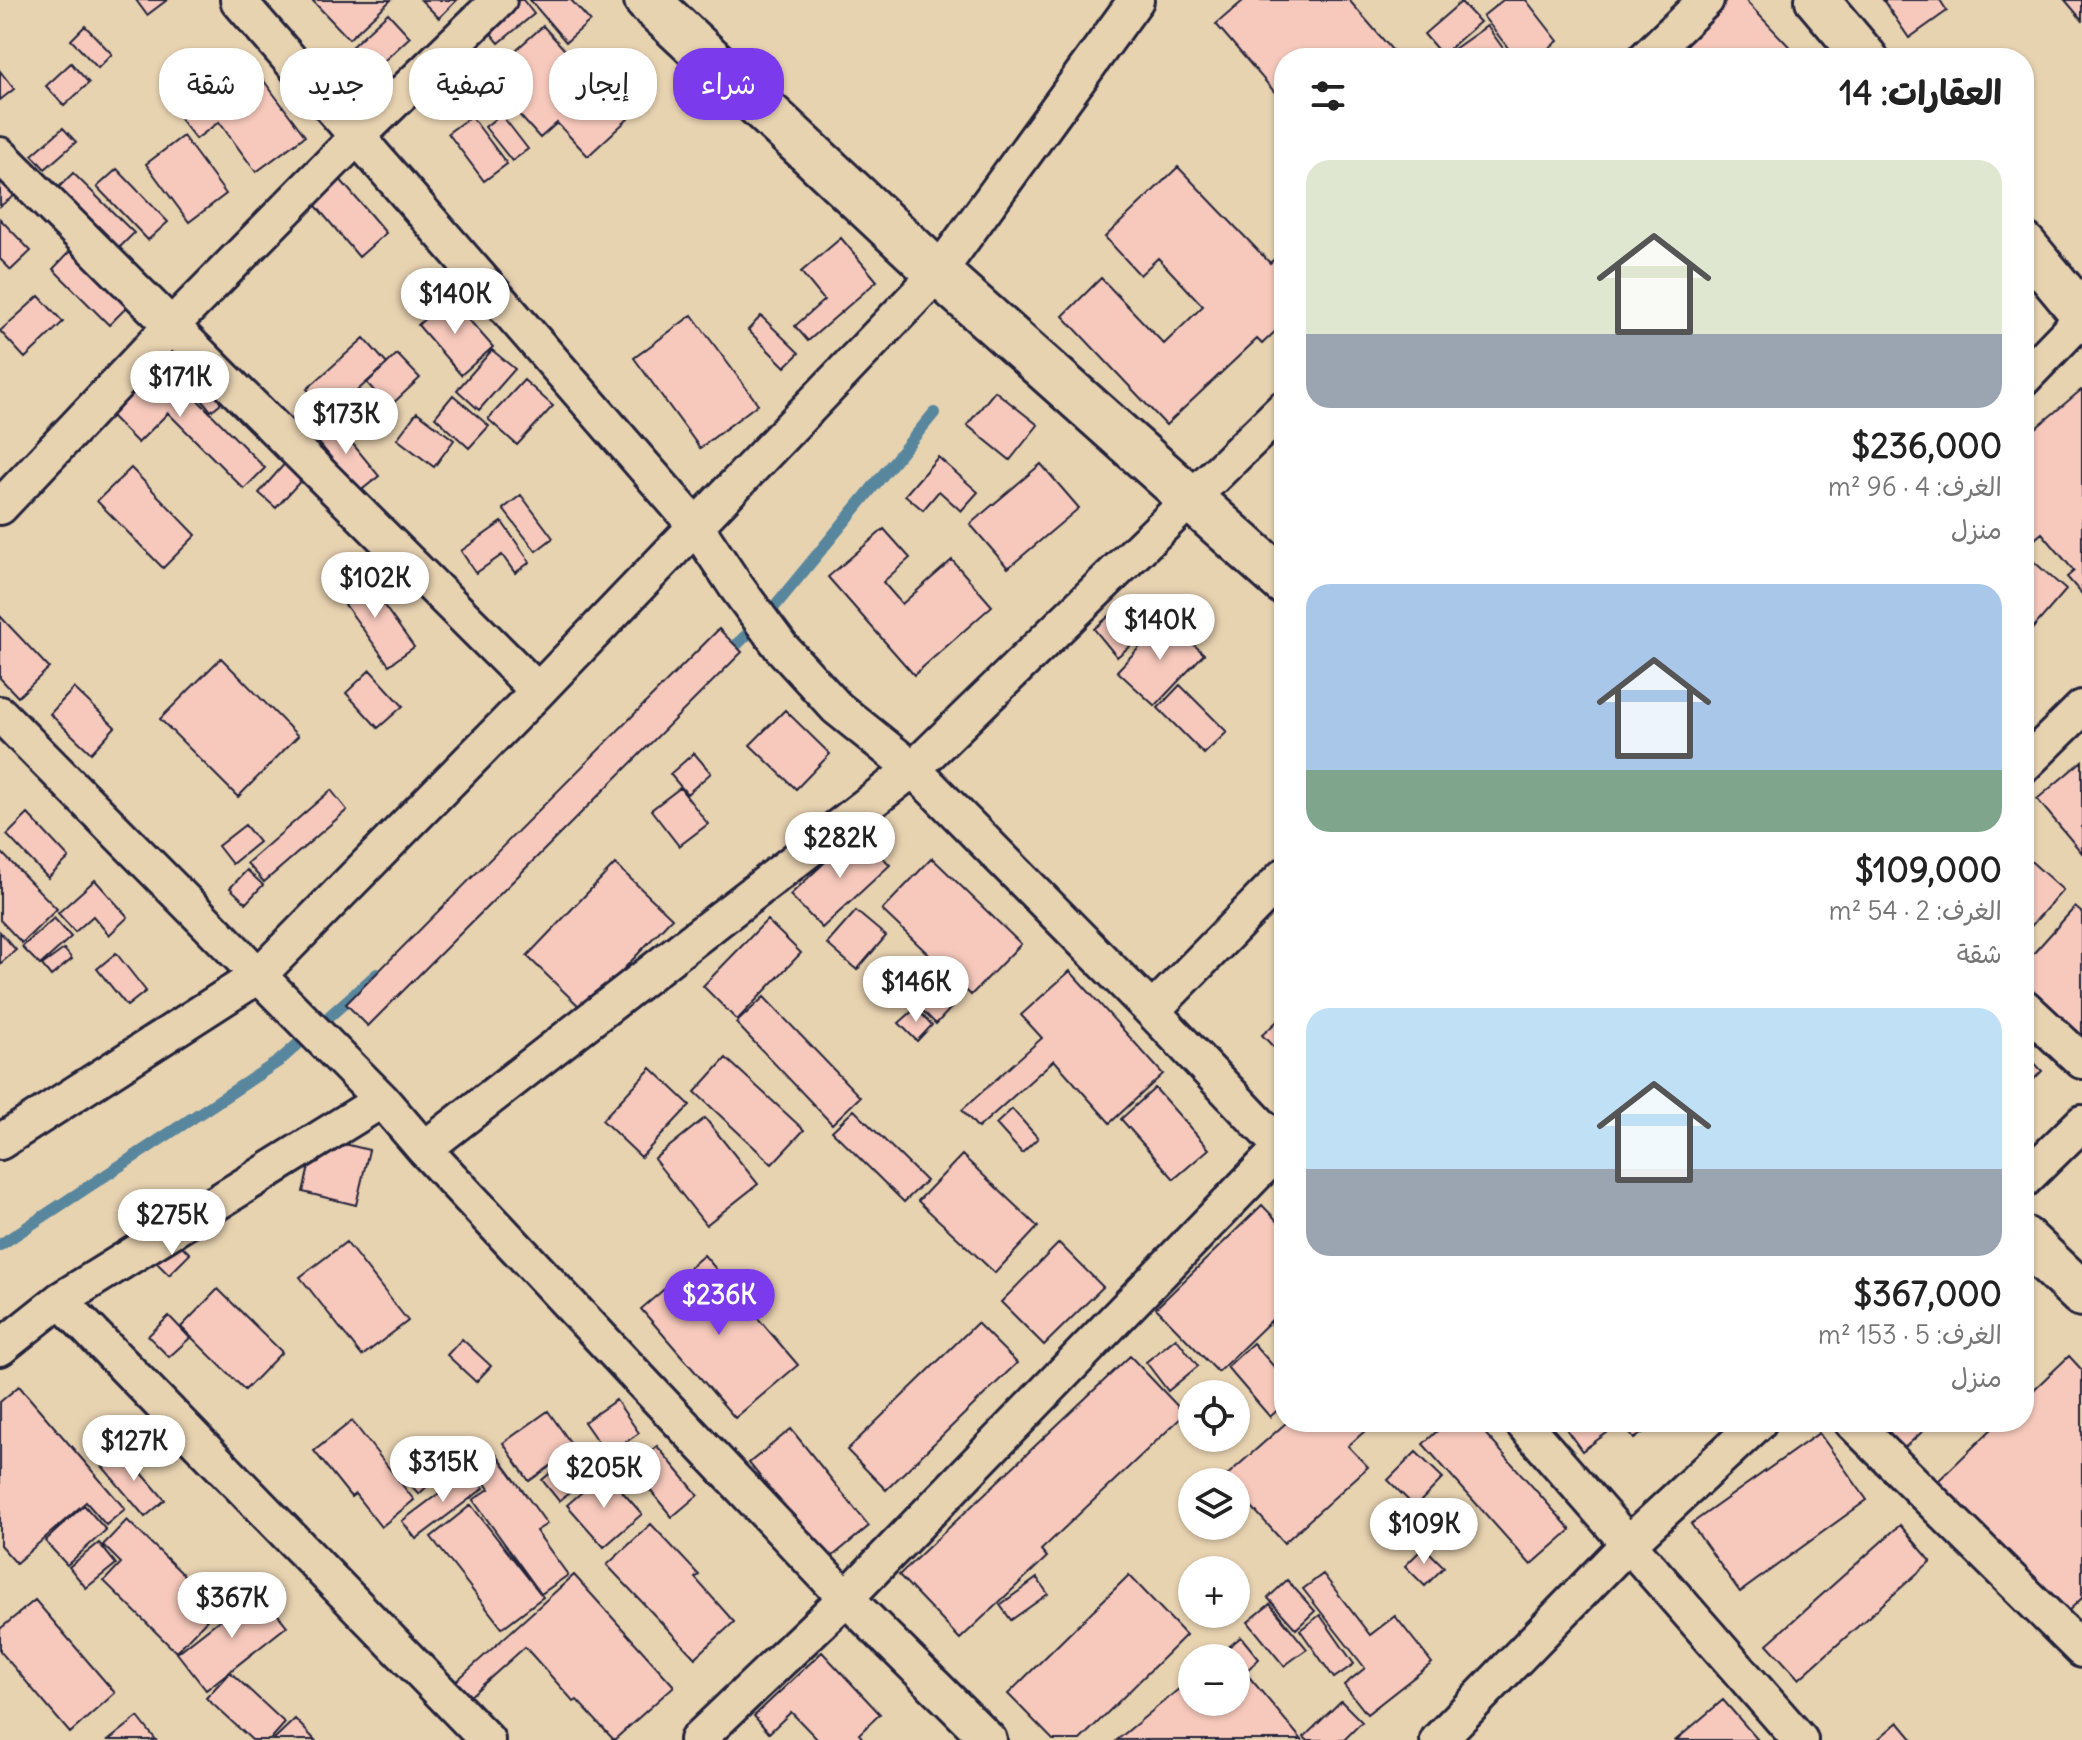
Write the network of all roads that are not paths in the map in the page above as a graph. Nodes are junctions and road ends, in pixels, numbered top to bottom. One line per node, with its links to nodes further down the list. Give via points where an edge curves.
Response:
1 (238, 0): 9 (street)
2 (499, 0): 9 (street)
3 (647, 0): 12 (main road)
4 (1136, 0): 12 (street)
5 (1706, 0): 7 (street)
6 (1817, 0): 8 (street)
7 (1656, 48)
8 (1858, 48)
9 (357, 137): 14 (street); 19 (street)
10 (0, 155): 14 (street)
11 (2034, 256): 13 (street)
12 (938, 273): 17 (main road); 19 (street)
13 (2082, 316): 15 (street)
14 (171, 326): 18 (street); 21 (street)
15 (2034, 367)
16 (1274, 418): 17 (street)
17 (1191, 498): 20 (main road); 25 (street)
18 (0, 507)
19 (695, 525): 21 (street); 25 (street, via 781,647 837,708)
20 (1274, 573)
21 (538, 691): 27 (street)
22 (2082, 708): 24 (street)
23 (0, 714): 27 (street)
24 (2034, 755)
25 (913, 769): 28 (street); 35 (street)
26 (1274, 887): 28 (street)
27 (258, 976): 31 (street); 34 (street)
28 (1152, 1011): 33 (street)
29 (2034, 1016): 30 (street)
30 (2082, 1061)
31 (382, 1100): 35 (street); 40 (street)
32 (2082, 1123): 37 (street)
33 (1274, 1140)
34 (0, 1142)
35 (424, 1149): 46 (street)
36 (1274, 1158): 46 (street)
37 (2034, 1170)
38 (2034, 1248): 39 (main road)
39 (2082, 1294)
40 (60, 1300): 41 (street); 48 (street)
41 (0, 1348)
42 (1531, 1432): 45 (street)
43 (1748, 1432): 45 (street)
44 (1862, 1432): 47 (street)
45 (1628, 1544): 51 (street); 52 (street)
46 (846, 1598): 49 (street); 50 (street)
47 (2082, 1650)
48 (487, 1740)
49 (697, 1740)
50 (989, 1740)
51 (1438, 1740)
52 (1800, 1740)

